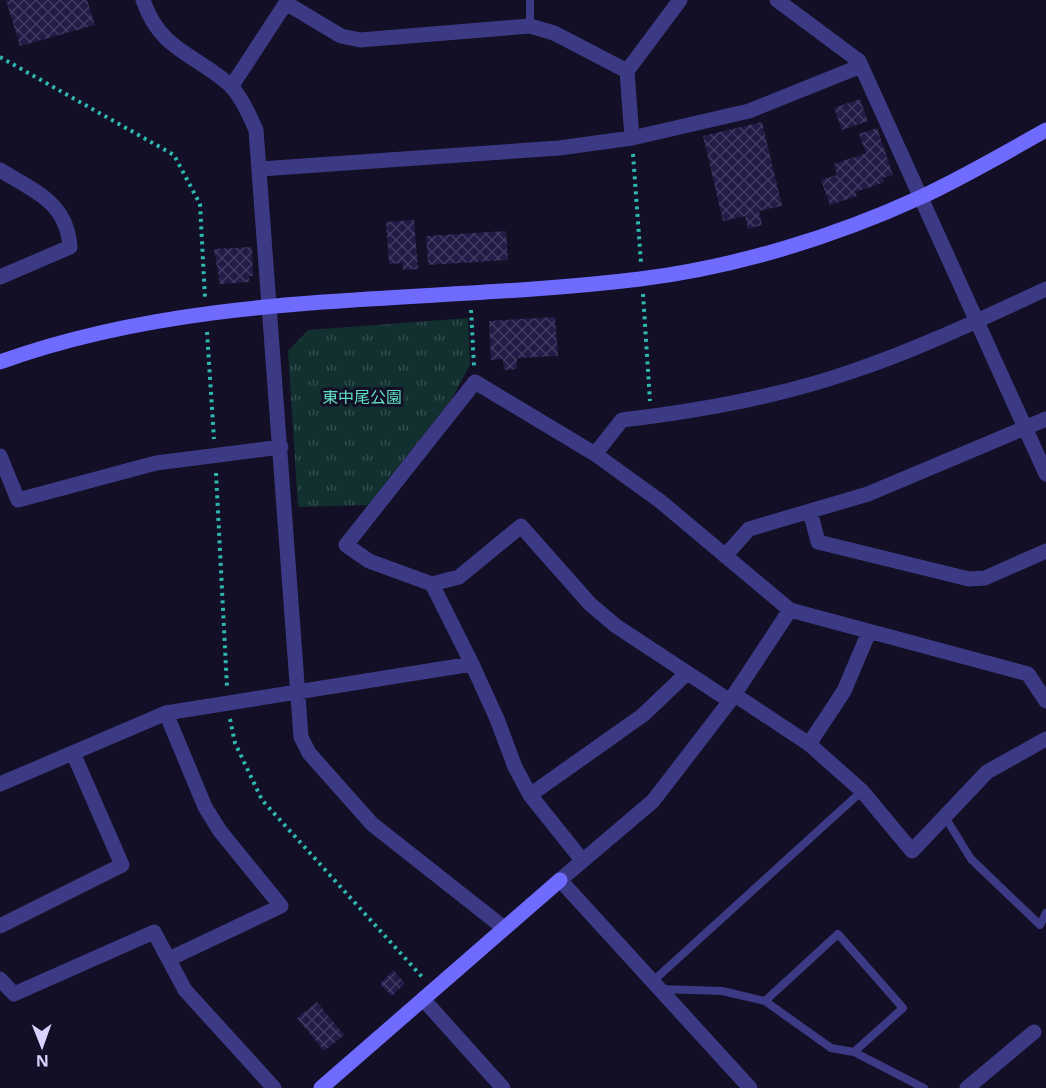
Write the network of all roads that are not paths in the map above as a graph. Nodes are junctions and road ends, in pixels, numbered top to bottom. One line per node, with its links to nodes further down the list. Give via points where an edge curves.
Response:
1 (143, 0): 8 (street, via 164,39)
2 (530, 0): 5 (lane)
3 (680, 0): 7 (street)
4 (777, 0): 6 (street)
5 (530, 26): 7 (street, via 554,33); 8 (street, via 360,40 341,36 286,3)
6 (861, 66): 10 (street, via 749,111); 13 (street)
7 (627, 70): 10 (street)
8 (231, 87): 12 (street, via 256,130)
9 (1046, 130): 13 (street)
10 (632, 138): 12 (street, via 560,148)
11 (0, 170): 14 (street, via 47,199 60,212 69,231 70,247)
12 (260, 170): 16 (street)
13 (921, 197): 16 (street, via 796,244 642,279); 17 (street)
14 (0, 277)
15 (1046, 289): 17 (street)
16 (271, 307): 18 (street, via 140,323); 21 (street)
17 (977, 321): 20 (street); 22 (street, via 853,372 727,404 622,420)
18 (0, 362)
19 (1046, 419): 20 (street)
20 (1025, 429): 24 (street); 25 (street, via 868,494)
21 (281, 447): 23 (street, via 156,463 18,500); 33 (street)
22 (595, 454): 27 (street); 28 (street, via 475,382 346,545 369,561)
23 (0, 456)
24 (1046, 474)
25 (810, 511): 26 (street, via 818,542 950,577 985,578); 27 (street, via 749,529)
26 (1046, 551)
27 (725, 555): 29 (street)
28 (432, 584): 31 (street); 32 (street, via 459,577 521,526 590,604)
29 (790, 610): 30 (street); 34 (street)
30 (869, 632): 35 (street, via 1028,674); 38 (street, via 844,691)
31 (472, 664): 33 (street); 42 (street)
32 (687, 673): 34 (street); 42 (street, via 643,715)
33 (297, 690): 36 (street); 48 (street, via 301,737 317,762 372,824)
34 (732, 698): 38 (street); 44 (street, via 653,801)
35 (1046, 702)
36 (166, 713): 39 (street); 49 (street, via 205,807 281,906)
37 (1046, 739): 43 (street, via 987,772)
38 (809, 744): 41 (street)
39 (73, 753): 40 (street); 47 (street, via 122,865)
40 (0, 784)
41 (862, 791): 43 (street, via 912,851); 51 (lane)
42 (530, 795): 44 (street)
43 (945, 817): 46 (lane, via 971,859 1040,925)
44 (582, 860): 45 (street)
45 (560, 880): 48 (street); 51 (street)
46 (1046, 913)
47 (0, 926)
48 (504, 928): 52 (street)
49 (169, 959): 50 (street, via 154,932 14,994); 56 (street, via 185,990)
50 (0, 979)
51 (655, 985): 53 (lane, via 722,991); 59 (street)
52 (429, 995): 57 (street); 58 (street)
53 (765, 1001): 55 (lane, via 831,1048); 55 (lane, via 838,934 903,1008)
54 (1034, 1032): 61 (street)
55 (854, 1052): 60 (lane)
56 (274, 1088)
57 (321, 1088)
58 (502, 1088)
59 (750, 1088)
60 (924, 1088)
61 (967, 1088)

